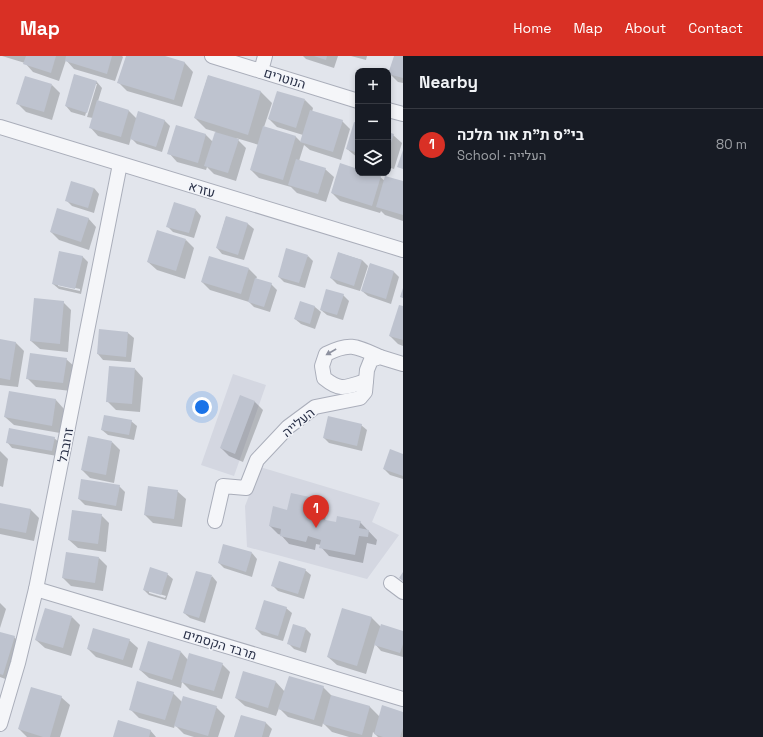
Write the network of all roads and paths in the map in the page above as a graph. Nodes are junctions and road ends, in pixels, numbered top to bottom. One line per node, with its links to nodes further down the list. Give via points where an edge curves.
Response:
1 (212, 56): 3 (street, הנוטרים)
2 (265, 56): 3 (street)
3 (261, 71): 4 (street, הנוטרים)
4 (355, 100)
5 (391, 111): 6 (street)
6 (403, 114)
7 (0, 127): 8 (street, עזרא)
8 (120, 164): 9 (street, עזרא); 15 (street, זרובבל)
9 (403, 250)
10 (380, 357): 11 (street); 12 (street, העלייה, via 371,360 366,370); 12 (street, one-way to 12, via 362,348 342,346 326,354 322,366 324,378 334,387 345,387)
11 (403, 364)
12 (366, 381): 13 (street, העלייה, via 365,392 360,398 315,407 288,427 257,460 246,488 223,486)
13 (215, 521)
14 (390, 582): 16 (street)
15 (36, 589): 17 (street, מרבד הקסמים); 18 (street, זרובבל)
16 (403, 592)
17 (403, 699)
18 (0, 724)

